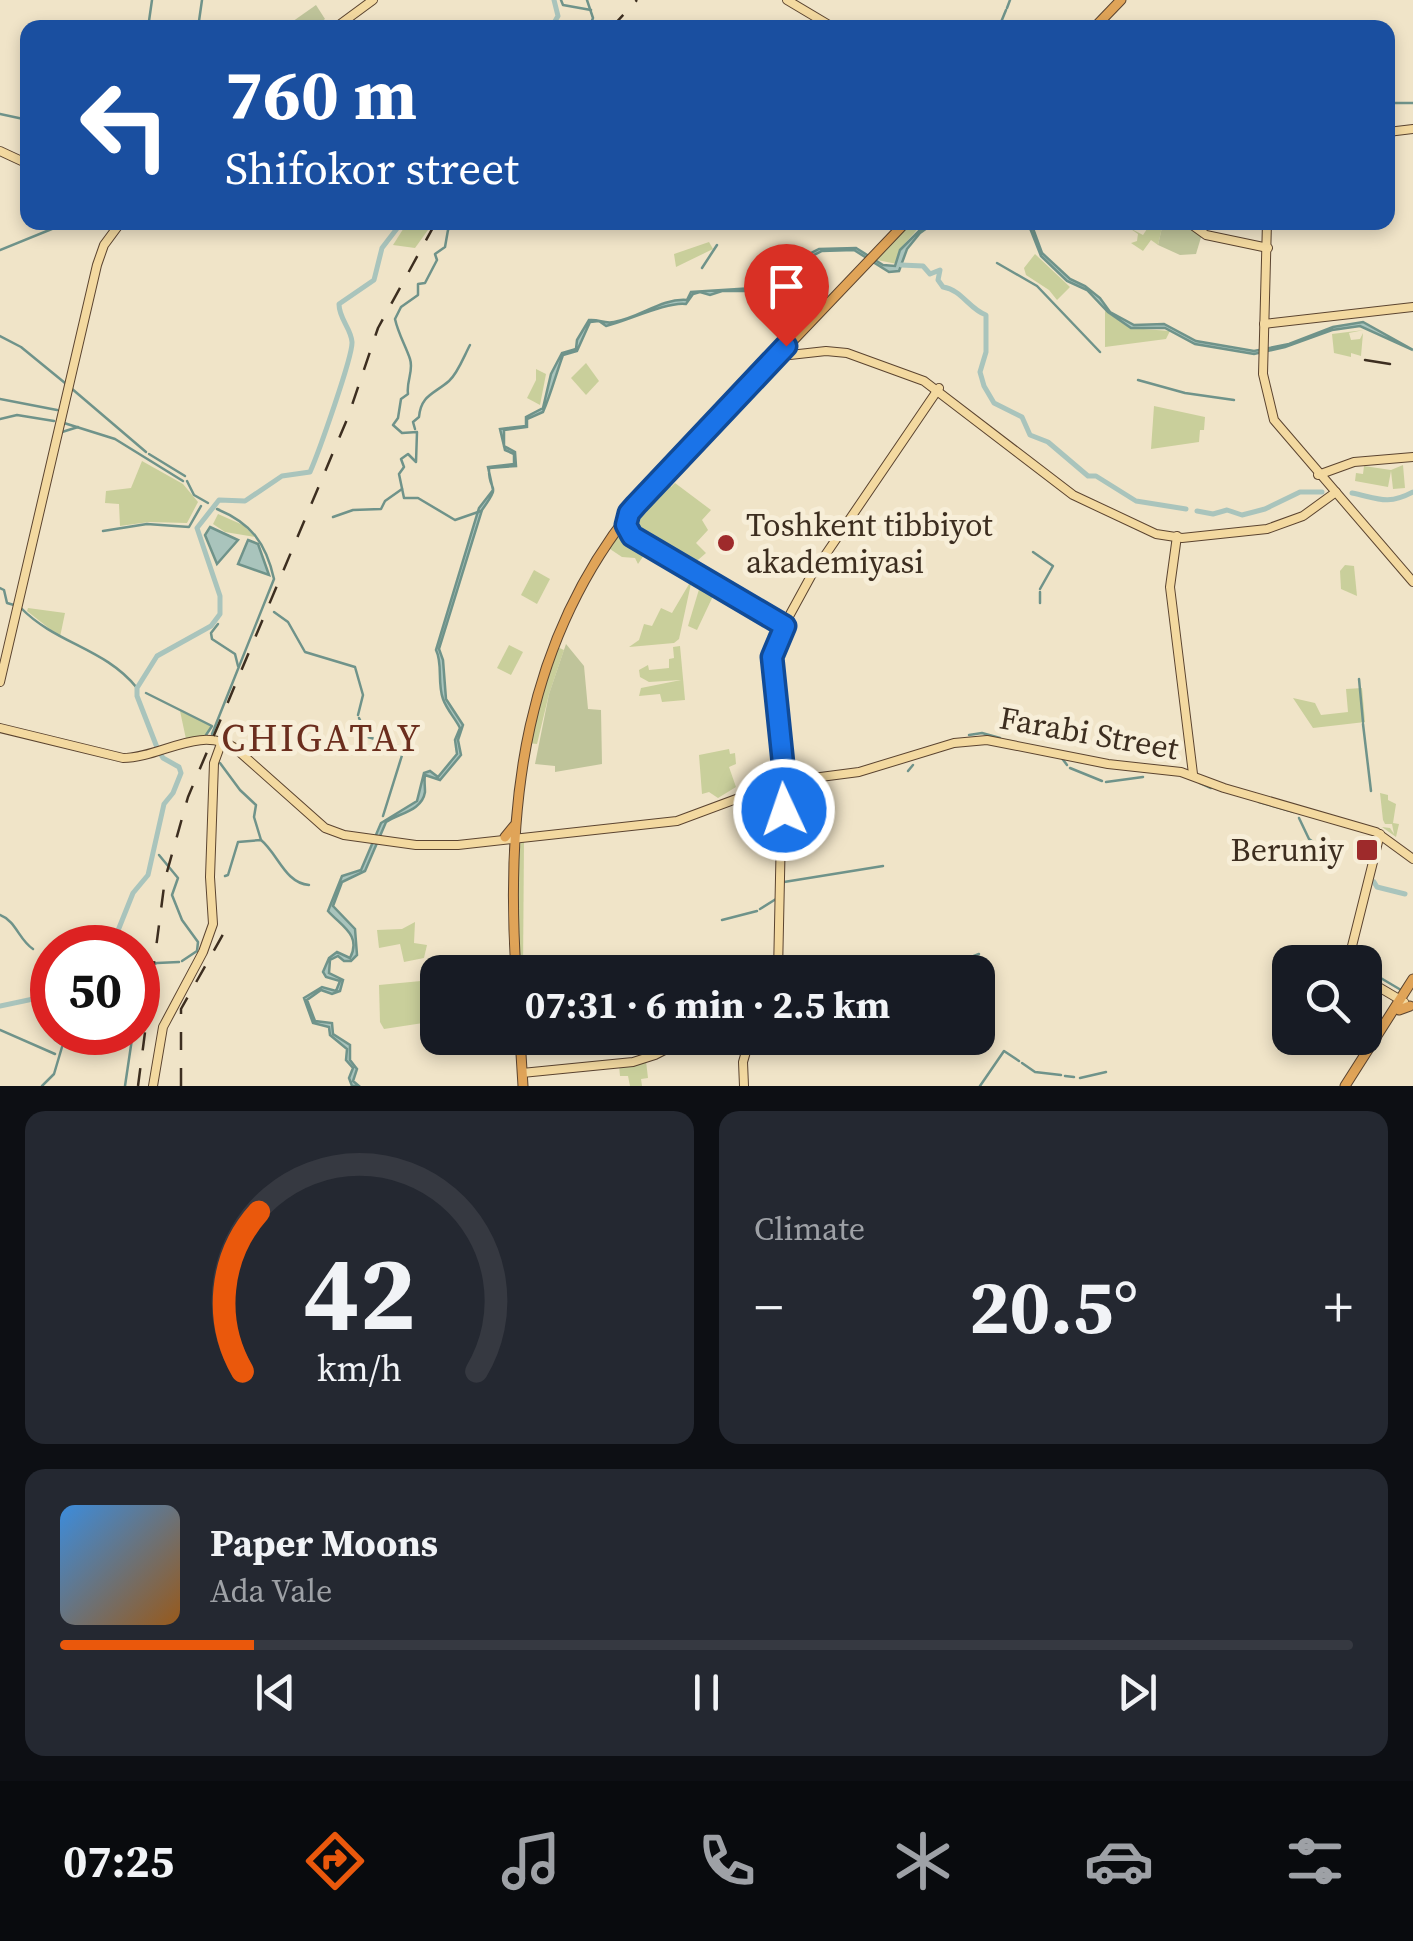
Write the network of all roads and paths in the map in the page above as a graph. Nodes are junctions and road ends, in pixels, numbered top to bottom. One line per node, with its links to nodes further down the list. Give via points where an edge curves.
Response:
1 (372, 0): 4 (main road)
2 (787, 0): 5 (main road)
3 (1119, 0): 6 (highway)
4 (346, 20)
5 (821, 20)
6 (1100, 20)
7 (114, 230): 29 (main road, via 99,258)
8 (895, 230): 16 (highway)
9 (1199, 230): 12 (main road)
10 (1267, 230): 12 (main road, via 1264,244)
11 (1267, 230): 13 (main road)
12 (1254, 245): 13 (main road)
13 (1267, 248): 15 (main road)
14 (1413, 308): 15 (main road)
15 (1266, 323): 19 (main road, via 1266,380 1274,412)
16 (777, 353): 17 (main road, via 847,353); 20 (highway)
17 (938, 389): 24 (main road, via 1077,494); 28 (main road); 28 (main road)
18 (1413, 458): 19 (main road)
19 (1320, 475): 21 (main road)
20 (649, 488): 22 (highway); 27 (highway, via 608,535)
21 (1334, 491): 24 (main road, via 1306,514 1276,526); 26 (main road)
22 (629, 513): 23 (main road); 25 (highway)
23 (632, 537): 25 (main road); 28 (main road)
24 (1176, 537): 32 (main road, via 1170,587)
25 (608, 541): 27 (highway)
26 (1413, 580)
27 (577, 586): 34 (highway, via 553,632 533,696 518,764)
28 (783, 627): 33 (main road, via 772,657)
29 (0, 682)
30 (0, 728): 31 (main road, via 113,757)
31 (222, 741): 34 (main road, Farabi Street, via 320,826 337,833 432,846); 48 (main road, via 214,763 213,924 163,1028)
32 (1189, 773): 33 (main road, Farabi Street, via 986,738); 35 (main road, Farabi Street); 35 (main road, Farabi Street)
33 (783, 781): 34 (main road, Farabi Street, via 677,821); 39 (main road)
34 (514, 835): 38 (highway)
35 (1381, 836): 36 (main road); 36 (main road, Farabi Street); 37 (main road)
36 (1413, 857)
37 (1353, 945)
38 (513, 955)
39 (780, 955)
40 (1413, 979): 42 (highway)
41 (1382, 986): 42 (main road)
42 (1406, 999): 51 (highway)
43 (519, 1055): 49 (highway)
44 (520, 1055): 47 (highway)
45 (656, 1055): 47 (main road)
46 (747, 1055): 50 (main road)
47 (522, 1073): 49 (highway)
48 (153, 1086)
49 (521, 1086)
50 (745, 1086)
51 (1348, 1086)

